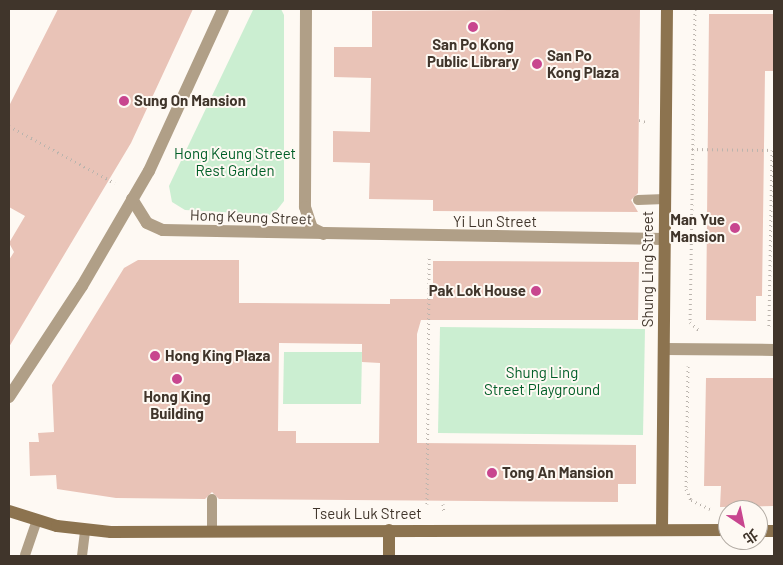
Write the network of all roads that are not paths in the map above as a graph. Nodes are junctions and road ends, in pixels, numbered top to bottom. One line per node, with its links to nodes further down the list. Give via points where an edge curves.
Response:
1 (223, 9): 4 (street, via 167,135)
2 (306, 9): 7 (street, Hong Keung Street, via 305,207 312,228)
3 (667, 9): 5 (street, Shung Ling Street)
4 (132, 199): 7 (street, Hong Keung Street, via 147,223 163,230); 11 (street)
5 (665, 199): 6 (lane); 8 (street, Shung Ling Street)
6 (638, 200)
7 (326, 235): 8 (street, Yi Lun Street)
8 (664, 239): 9 (street, Shung Ling Street)
9 (664, 349): 10 (street); 15 (street, Shung Ling Street)
10 (774, 350)
11 (9, 397)
12 (212, 499): 19 (lane)
13 (9, 511): 14 (street, Tseuk Luk Street)
14 (37, 521): 16 (street, Tseuk Luk Street); 20 (lane)
15 (662, 529): 17 (street, Tseuk Luk Street); 18 (street, Tseuk Luk Street)
16 (85, 530): 19 (street, Tseuk Luk Street); 21 (lane)
17 (389, 530): 19 (street, Tseuk Luk Street); 22 (street)
18 (718, 530)
19 (212, 531)
20 (25, 555)
21 (82, 556)
22 (388, 556)

